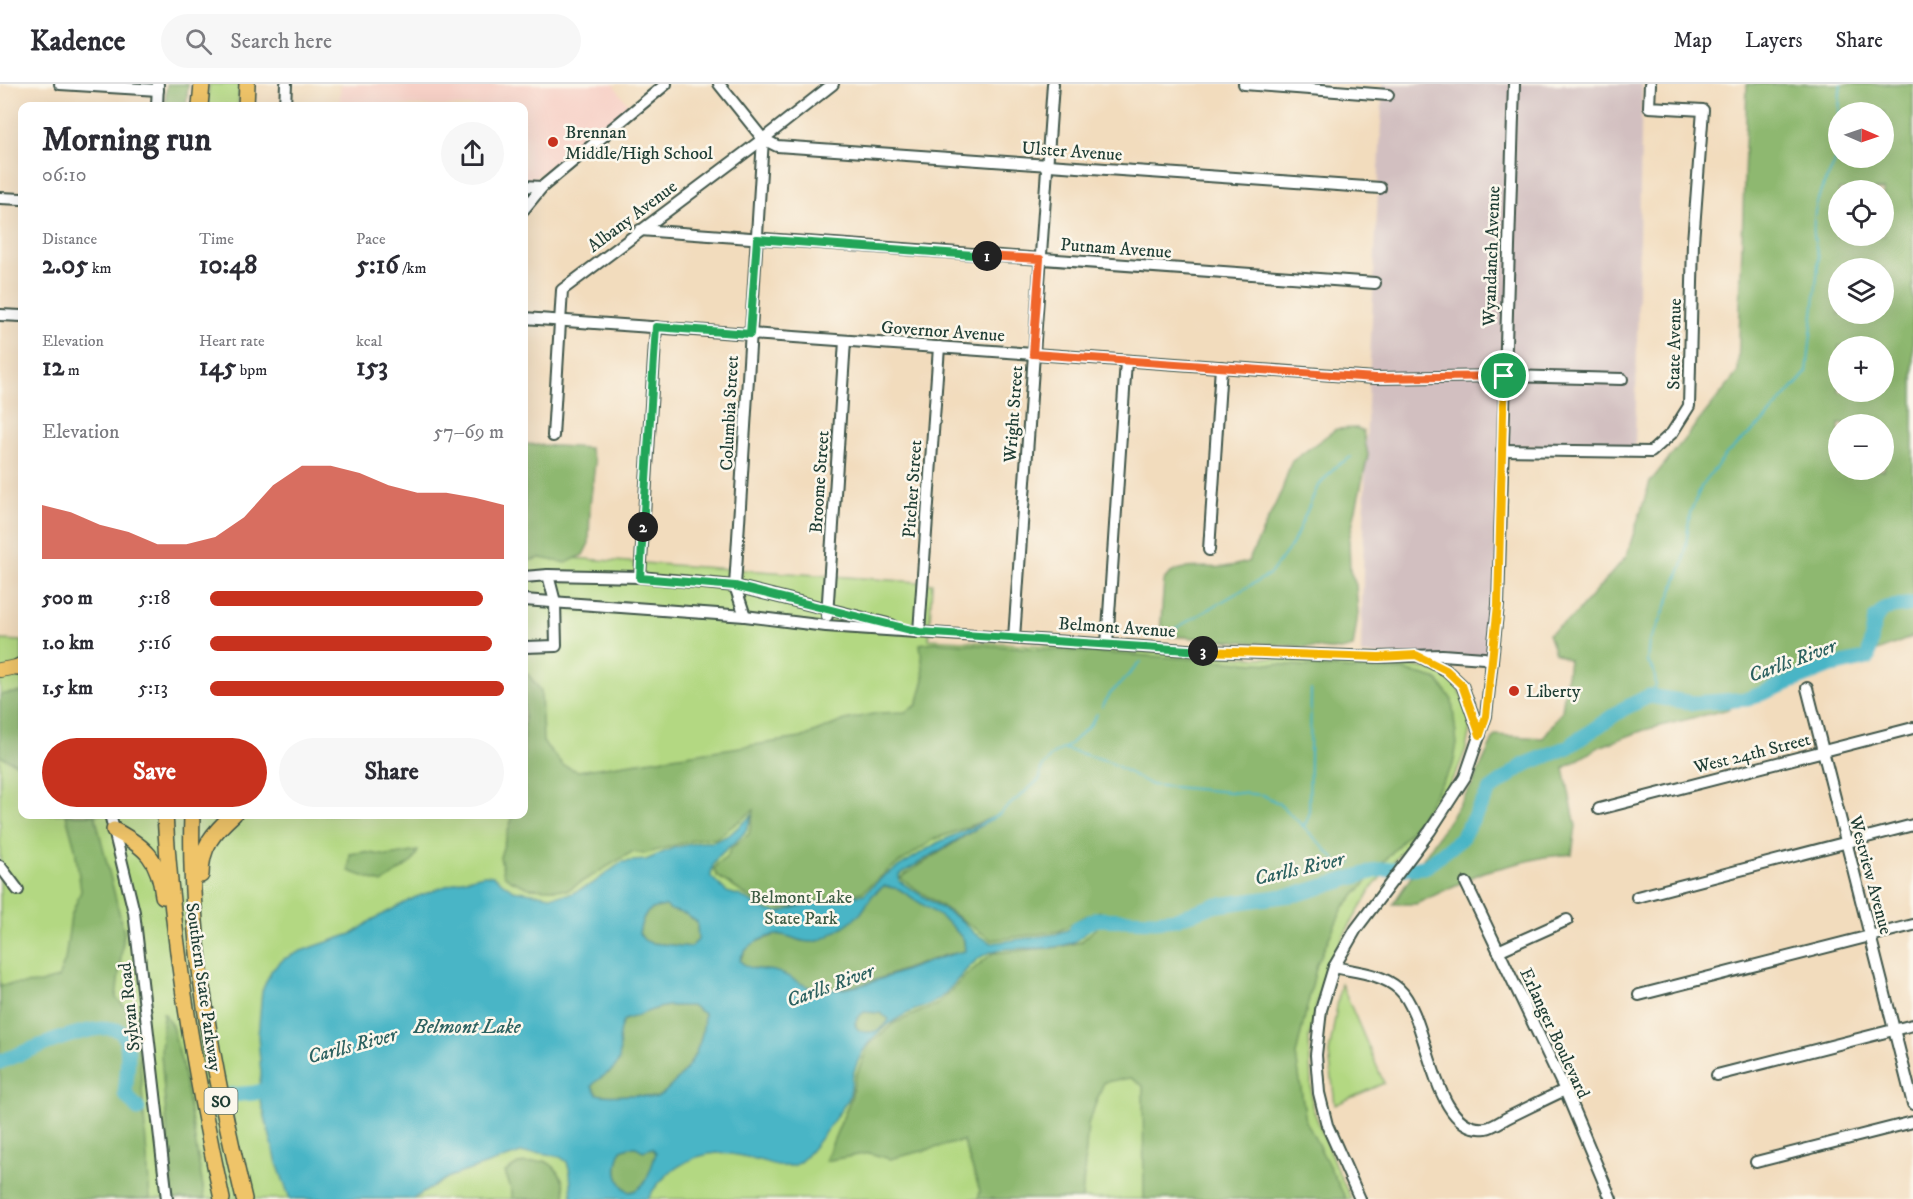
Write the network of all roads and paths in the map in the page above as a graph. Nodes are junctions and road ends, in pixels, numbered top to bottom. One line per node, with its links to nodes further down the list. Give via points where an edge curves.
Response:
1 (60, 84): 12 (street)
2 (202, 84): 15 (highway)
3 (247, 84): 16 (highway)
4 (286, 84): 17 (street)
5 (666, 84): 21 (street)
6 (719, 84): 18 (street)
7 (833, 84): 18 (street, Albany Avenue)
8 (1053, 84): 19 (street, Wright Street)
9 (1244, 84): 13 (street)
10 (1514, 84): 41 (street, Wyandanch Avenue)
11 (1650, 84): 44 (street, State Avenue, via 1649,107 1703,110 1693,242 1689,406 1672,433 1651,452)
12 (158, 87): 14 (street)
13 (1388, 95)
14 (157, 102)
15 (200, 102)
16 (246, 102)
17 (285, 102)
18 (763, 139): 19 (street, Ulster Avenue, via 777,146); 26 (street, Albany Avenue); 27 (street, Columbia Street)
19 (1047, 166): 22 (street, Ulster Avenue); 28 (street, Wright Street)
20 (528, 186): 21 (street)
21 (542, 188): 25 (street)
22 (1380, 188)
23 (0, 198): 24 (street)
24 (18, 199)
25 (528, 204)
26 (640, 230): 27 (street, Putnam Avenue); 33 (street, Albany Avenue, via 562,290)
27 (757, 239): 28 (street, Putnam Avenue); 35 (street, Columbia Street)
28 (1040, 259): 29 (street, Putnam Avenue); 38 (street, Wright Street)
29 (1376, 283)
30 (0, 315): 31 (street)
31 (18, 316)
32 (528, 318): 33 (street, Governor Avenue)
33 (561, 321): 34 (street, Governor Avenue); 43 (street)
34 (656, 327): 35 (street, Governor Avenue); 48 (street)
35 (750, 334): 36 (street, Governor Avenue); 49 (street, Columbia Street)
36 (845, 340): 37 (street, Governor Avenue); 52 (street, Broome Street)
37 (939, 347): 38 (street, Governor Avenue); 55 (street, Pitcher Street)
38 (1033, 354): 39 (street, Governor Avenue); 56 (street, Wright Street)
39 (1126, 361): 40 (street, Governor Avenue); 57 (street)
40 (1221, 367): 41 (street, Governor Avenue, via 1375,378); 45 (street)
41 (1504, 376): 42 (street, Governor Avenue); 44 (street, Wyandanch Avenue)
42 (1622, 379)
43 (553, 436)
44 (1502, 450): 60 (street, Wyandanch Avenue, via 1498,605)
45 (1209, 550)
46 (548, 575): 47 (street, Belmont Avenue); 48 (street, Belmont Avenue); 51 (street)
47 (528, 576)
48 (640, 578): 49 (street, Belmont Avenue)
49 (735, 586): 52 (street, Belmont Avenue); 53 (street, Columbia Street)
50 (528, 600): 51 (street, Belmont Avenue)
51 (555, 602): 53 (street, Belmont Avenue); 58 (street, via 556,646)
52 (827, 609): 54 (street, Broome Street); 55 (street, Belmont Avenue)
53 (745, 616): 54 (street, Belmont Avenue)
54 (826, 626): 55 (street, Belmont Avenue)
55 (919, 632): 56 (street, Belmont Avenue)
56 (1014, 638): 57 (street, Belmont Avenue)
57 (1107, 644): 59 (street, Belmont Avenue, via 1203,651)
58 (528, 647)
59 (1416, 655): 60 (street, Belmont Avenue, via 1484,658); 65 (street, via 1446,670 1462,685)
60 (1492, 662): 65 (street, Wyandanch Avenue)
61 (18, 667): 62 (main road)
62 (0, 670)
63 (1807, 688): 66 (street, Westview Avenue)
64 (1913, 728): 66 (street, West 24th Street)
65 (1480, 735): 85 (street, Wyandanch Avenue, via 1450,802 1356,929)
66 (1822, 752): 67 (street, West 24th Street); 74 (street, Westview Avenue)
67 (1599, 809)
68 (111, 819): 73 (street, Sylvan Road)
69 (165, 819): 84 (highway, Southern State Parkway / SO)
70 (192, 819): 82 (highway, Southern State Parkway / SO)
71 (229, 819): 82 (highway, via 203,853)
72 (1913, 825): 74 (street)
73 (114, 830): 84 (highway, via 142,846 155,864); 94 (street, Sylvan Road, via 134,912)
74 (1846, 842): 78 (street); 81 (street, Westview Avenue)
75 (0, 866): 77 (street)
76 (1466, 883): 83 (street, Erlanger Boulevard)
77 (18, 890)
78 (1637, 897)
79 (1567, 920): 83 (street)
80 (1913, 925): 81 (street)
81 (1870, 936): 86 (street); 88 (street, Westview Avenue)
82 (197, 944): 96 (highway, Southern State Parkway / SO, via 218,1084)
83 (1498, 951): 90 (street, Erlanger Boulevard)
84 (178, 955): 95 (highway, Southern State Parkway / SO, via 195,1067)
85 (1334, 967): 90 (street, via 1384,978 1400,990 1411,1006 1445,1102 1456,1117 1472,1126 1487,1128); 97 (street, Wyandanch Avenue, via 1321,1010 1316,1055 1318,1083 1327,1125)
86 (1639, 995)
87 (1913, 1025): 88 (street)
88 (1895, 1029): 89 (street); 91 (street, Westview Avenue)
89 (1717, 1075)
90 (1565, 1090): 98 (street, Erlanger Boulevard)
91 (1913, 1104)
92 (1913, 1122): 93 (street)
93 (1756, 1162)
94 (167, 1199)
95 (222, 1199)
96 (243, 1199)
97 (1360, 1199)
98 (1611, 1199)

